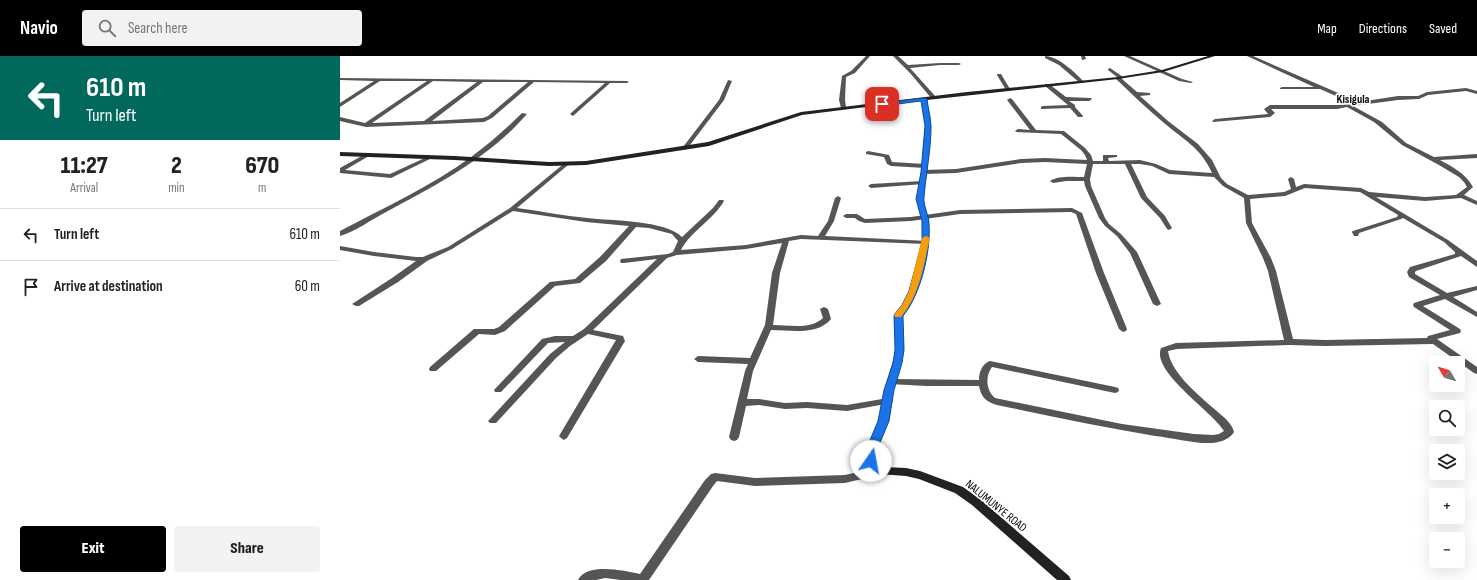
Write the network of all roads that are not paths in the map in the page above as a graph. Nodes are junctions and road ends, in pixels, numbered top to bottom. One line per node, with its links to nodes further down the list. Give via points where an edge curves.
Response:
1 (868, 56): 40 (street, via 853,72 844,76)
2 (895, 56): 9 (street)
3 (1126, 56): 11 (street)
4 (1213, 56): 7 (street)
5 (1249, 56): 26 (street)
6 (1047, 57): 22 (street, via 1061,64)
7 (1202, 57): 11 (street)
8 (959, 64): 9 (street)
9 (906, 67): 31 (street)
10 (1110, 69): 13 (street)
11 (1163, 71): 13 (street); 23 (street)
12 (999, 75): 27 (street)
13 (1120, 78): 22 (street); 29 (street)
14 (340, 79): 15 (street)
15 (380, 79): 16 (street); 37 (street)
16 (432, 80): 17 (street); 48 (street)
17 (483, 80): 18 (street); 47 (street)
18 (533, 80): 20 (street); 47 (street, via 484,120)
19 (730, 81): 51 (street, via 721,100)
20 (609, 82): 21 (street); 43 (street)
21 (627, 82)
22 (1082, 82): 24 (street)
23 (1190, 82)
24 (1047, 85): 27 (street); 33 (street)
25 (1282, 88): 26 (street)
26 (1322, 88): 36 (street)
27 (1008, 89): 31 (street)
28 (1477, 93): 36 (street, via 1466,89)
29 (1135, 94): 30 (street); 66 (street, via 1206,155)
30 (1148, 94)
31 (934, 98): 32 (street)
32 (924, 99): 40 (street); 64 (street, via 928,126)
33 (1064, 99): 34 (street); 39 (street)
34 (1089, 99)
35 (1010, 100): 50 (street)
36 (1358, 104): 38 (street)
37 (340, 105)
38 (1348, 105): 46 (street, via 1270,107 1267,109 1272,113 1270,115); 59 (street, via 1379,122 1404,144)
39 (1073, 106): 41 (street); 44 (street)
40 (843, 107): 51 (street, via 797,115 715,142)
41 (1043, 108)
42 (524, 114): 58 (street)
43 (574, 114)
44 (1080, 116)
45 (340, 119): 48 (street)
46 (1215, 121)
47 (425, 123): 48 (street)
48 (366, 125)
49 (1018, 131): 50 (street)
50 (1034, 131): 60 (street, via 1065,133 1083,149)
51 (685, 148): 63 (street, via 597,162)
52 (868, 153): 64 (street, via 887,156 889,163 892,164)
53 (340, 154): 54 (street)
54 (367, 155): 57 (street); 65 (street)
55 (1115, 156): 62 (street, via 1105,156)
56 (1477, 156): 59 (street)
57 (431, 157): 58 (street); 65 (street, via 391,176)
58 (473, 159): 63 (street); 85 (street, via 435,183)
59 (1434, 159): 74 (street, via 1467,180 1470,187)
60 (1090, 162): 62 (street); 64 (street, via 1035,160 956,171); 68 (street)
61 (1126, 162): 62 (street); 66 (street, via 1154,165 1173,173); 84 (street, via 1144,198 1163,217)
62 (1106, 163)
63 (566, 164): 79 (street)
64 (925, 169): 70 (street)
65 (340, 171)
66 (1216, 175): 75 (street, via 1225,185)
67 (1291, 178): 72 (street)
68 (1087, 179): 69 (street); 101 (street, via 1092,198 1104,221 1133,252)
69 (1053, 181)
70 (922, 183): 71 (street); 82 (street, via 920,199)
71 (872, 186)
72 (1294, 190): 73 (street, via 1311,185 1361,190); 75 (street, via 1285,194)
73 (1369, 194): 74 (street, via 1424,199); 80 (street)
74 (1459, 195): 78 (street)
75 (1247, 197): 109 (street, via 1249,223 1272,271)
76 (838, 198): 87 (street, via 831,221)
77 (721, 201): 88 (street, via 716,209)
78 (1477, 203)
79 (512, 209): 83 (street); 95 (street, via 450,248)
80 (1401, 215): 86 (street, via 1399,218 1355,232); 92 (street)
81 (846, 216): 82 (street, via 857,216 865,220 911,219)
82 (923, 216): 90 (street, via 926,221); 105 (street, via 1008,210 1076,211 1079,213)
83 (635, 224): 88 (street, via 674,233); 112 (street, via 603,259 577,281 553,284 502,329 495,332 477,332)
84 (1169, 228)
85 (340, 234)
86 (1356, 234)
87 (820, 238): 89 (street); 90 (street)
88 (682, 241): 93 (street)
89 (786, 241): 93 (street); 104 (street, via 776,273)
90 (926, 242): 114 (street, via 914,291 898,315 900,350)
91 (340, 248): 95 (street)
92 (1459, 251): 97 (street); 99 (street, via 1458,255 1413,269 1411,272)
93 (676, 253): 94 (street)
94 (664, 258): 96 (street); 106 (street)
95 (424, 259): 100 (street)
96 (624, 261)
97 (1477, 265)
98 (1477, 288): 99 (street)
99 (1445, 296): 103 (street); 107 (street, via 1417,304 1457,331)
100 (356, 304)
101 (1157, 304)
102 (824, 309): 104 (street, via 827,319 820,326)
103 (1477, 315)
104 (768, 327): 111 (street)
105 (1123, 328)
106 (587, 331): 108 (street); 121 (street, via 620,338 621,341)
107 (1430, 338)
108 (574, 339): 116 (street, via 545,341); 120 (street, via 553,356)
109 (1289, 342): 113 (street, via 1435,341); 115 (street, via 1176,346 1164,350 1163,354 1172,372 1228,428 1229,432 1213,439 1122,427 997,402 990,400)
110 (698, 359): 111 (street)
111 (753, 361): 119 (street)
112 (432, 369)
113 (1477, 371)
114 (892, 382): 115 (street); 118 (street)
115 (983, 383): 117 (street, via 984,373 990,364)
116 (498, 390)
117 (1114, 390)
118 (888, 401): 119 (street, via 847,408); 123 (street, via 871,457)
119 (742, 403): 122 (street)
120 (493, 421)
121 (564, 436)
122 (734, 437)
123 (876, 468): 125 (street, via 866,474 845,479 755,482 715,477 708,483); 126 (street, NALUMUNYE ROAD, via 920,475 959,490)
124 (584, 580): 125 (street, via 608,573)
125 (642, 580)
126 (1065, 580)

